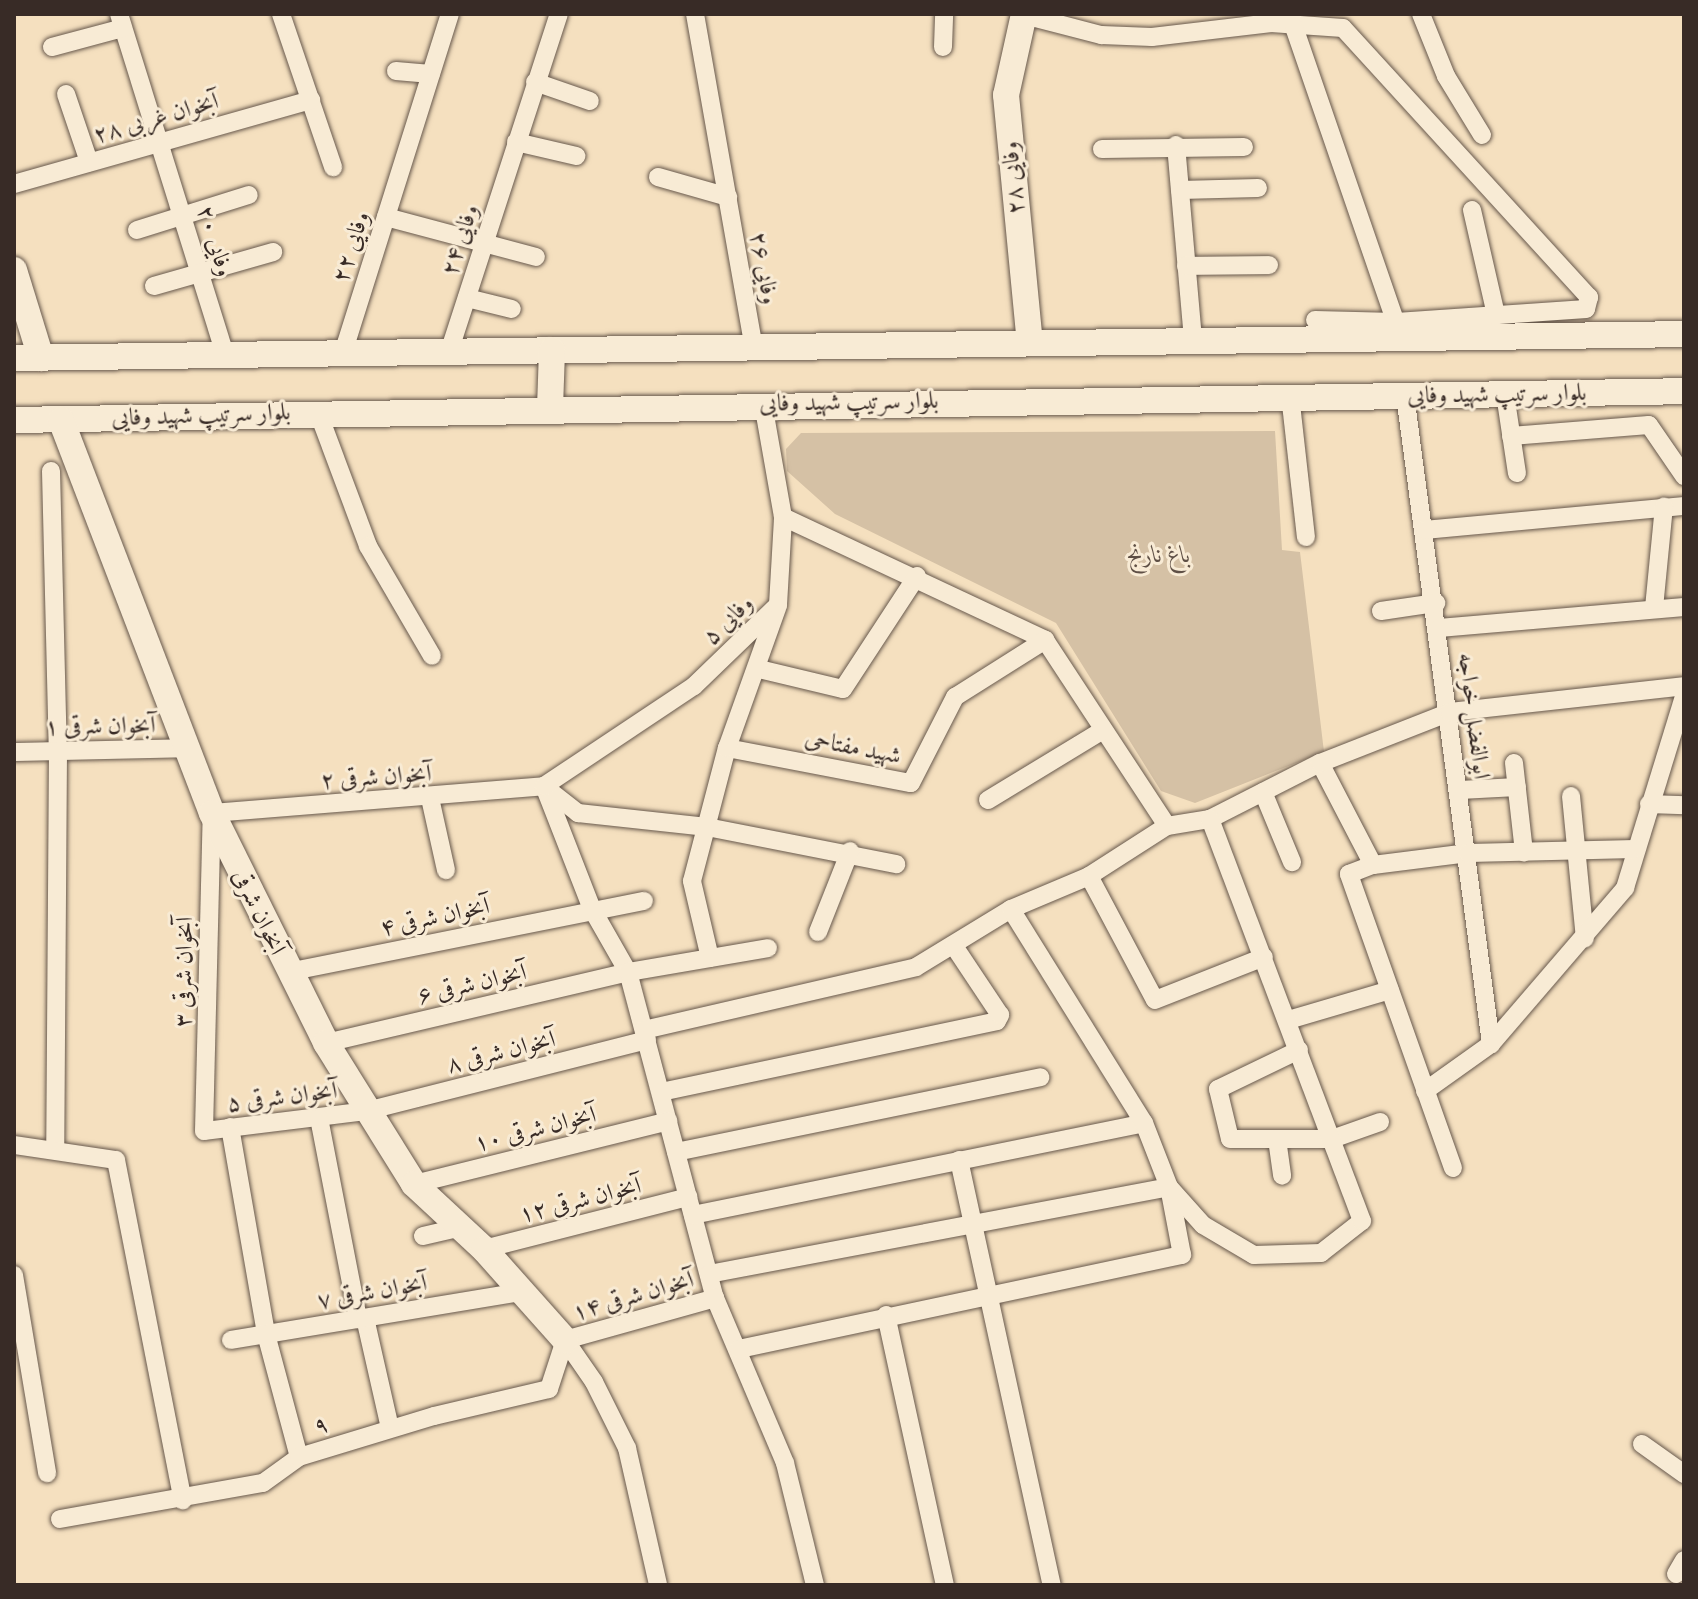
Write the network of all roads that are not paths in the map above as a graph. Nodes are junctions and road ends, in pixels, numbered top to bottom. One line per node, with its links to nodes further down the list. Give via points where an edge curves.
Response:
1 (281, 14): 16 (street)
2 (450, 14): 13 (street, وفایی ۲۲)
3 (559, 14): 14 (street, وفایی ۲۴)
4 (695, 14): 32 (street, وفایی ۲۶)
5 (944, 14): 11 (street)
6 (1024, 14): 9 (street, via 1101,35 1152,37 1271,23); 52 (main road, وفایی ۲۸, via 1006,95)
7 (1421, 14): 18 (street, via 1446,76)
8 (121, 21): 10 (street); 19 (street, وفایی ۲۰)
9 (1294, 27): 47 (street, via 1343,28 1589,297 1586,309); 49 (street)
10 (52, 47)
11 (943, 47)
12 (396, 71): 13 (street)
13 (431, 74): 35 (street, وفایی ۲۲)
14 (535, 82): 17 (street); 20 (street, وفایی ۲۴)
15 (66, 94): 25 (street)
16 (311, 100): 19 (street, آبخوان غربی ۲۸); 26 (street)
17 (590, 101)
18 (1482, 135)
19 (159, 142): 25 (street, آبخوان غربی ۲۸); 34 (street, وفایی ۲۰)
20 (516, 142): 24 (street); 37 (street, وفایی ۲۴)
21 (1176, 145): 22 (street); 23 (street); 30 (street)
22 (1244, 147)
23 (1102, 149)
24 (576, 156)
25 (89, 162): 28 (street, آبخوان غربی ۲۸)
26 (333, 167)
27 (658, 177): 32 (street)
28 (14, 184)
29 (1258, 188): 30 (street)
30 (1180, 190): 41 (street)
31 (249, 195): 34 (street)
32 (728, 197): 53 (street, وفایی ۲۶)
33 (1472, 210): 47 (street)
34 (182, 216): 36 (street); 43 (street, وفایی ۲۰)
35 (386, 217): 37 (street); 56 (street, وفایی ۲۲)
36 (137, 230)
37 (484, 243): 39 (street); 45 (street, وفایی ۲۴)
38 (273, 252): 43 (street)
39 (536, 257)
40 (1269, 265): 41 (street)
41 (1186, 266): 51 (street)
42 (14, 270): 59 (main road)
43 (200, 271): 44 (street); 57 (street, وفایی ۲۰)
44 (154, 286)
45 (467, 298): 46 (street); 55 (street, وفایی ۲۴)
46 (512, 309)
47 (1496, 315): 49 (street)
48 (1315, 320): 49 (street)
49 (1399, 330): 50 (main road); 51 (main road)
50 (1684, 334)
51 (1193, 341): 52 (main road)
52 (1030, 343): 53 (main road)
53 (754, 348): 54 (main road)
54 (552, 350): 55 (main road); 65 (main road)
55 (449, 352): 56 (main road)
56 (343, 353): 57 (main road)
57 (225, 355): 59 (main road)
58 (14, 358): 59 (main road)
59 (41, 358)
60 (1684, 391): 61 (main road, بلوار سرتیپ شهید وفایی)
61 (1505, 394): 63 (main road, بلوار سرتیپ شهید وفایی); 69 (street)
62 (1290, 395): 63 (main road, بلوار سرتیپ شهید وفایی); 64 (main road, بلوار سرتیپ شهید وفایی); 77 (street)
63 (1405, 395): 76 (street, ابوالفضل خواجه)
64 (763, 404): 65 (main road, بلوار سرتیپ شهید وفایی); 75 (street, وفایی ۵)
65 (550, 408): 66 (main road, بلوار سرتیپ شهید وفایی)
66 (318, 412): 68 (main road, بلوار سرتیپ شهید وفایی); 86 (street, via 368,546)
67 (14, 420): 68 (main road, بلوار سرتیپ شهید وفایی)
68 (61, 420): 92 (main road, آبخوان شرقی)
69 (1511, 436): 71 (street); 72 (street, via 1649,425)
70 (51, 471): 94 (street)
71 (1517, 473)
72 (1684, 476)
73 (1664, 506): 74 (street); 76 (street); 82 (street)
74 (1684, 506)
75 (783, 517): 78 (street); 80 (street, وفایی ۵)
76 (1425, 530): 79 (street, ابوالفضل خواجه)
77 (1306, 537)
78 (917, 576): 85 (street); 87 (street, via 843,689)
79 (1436, 603): 83 (street); 84 (street, ابوالفضل خواجه)
80 (778, 605): 87 (street); 98 (street, وفایی ۵, via 694,686)
81 (1684, 607): 82 (street)
82 (1654, 608): 84 (street)
83 (1381, 611)
84 (1439, 628): 90 (street, ابوالفضل خواجه)
85 (1045, 640): 91 (street); 93 (street, شهید مفتاحی, via 955,697 911,783)
86 (432, 656)
87 (759, 669): 93 (street)
88 (1684, 686): 90 (street)
89 (1684, 696): 105 (street)
90 (1450, 712): 96 (street); 100 (street, ابوالفضل خواجه)
91 (1103, 730): 104 (street); 109 (street)
92 (186, 748): 94 (street, آبخوان شرقی ۱); 107 (main road, آبخوان شرقی)
93 (727, 748): 110 (street)
94 (58, 751): 95 (street, آبخوان شرقی ۱); 151 (street)
95 (14, 752)
96 (1320, 763): 101 (street); 118 (street)
97 (1514, 763): 99 (street)
98 (544, 786): 103 (street, آبخوان شرقی ۲); 110 (street, via 578,813); 122 (street)
99 (1517, 787): 100 (street); 114 (street)
100 (1460, 790): 115 (street, ابوالفضل خواجه)
101 (1263, 792): 108 (street); 116 (street)
102 (1571, 796): 112 (street)
103 (430, 798): 107 (street, آبخوان شرقی ۲); 119 (street)
104 (988, 800)
105 (1649, 804): 106 (street); 111 (street)
106 (1684, 805)
107 (212, 813): 130 (main road, آبخوان شرقی); 147 (street, آبخوان شرقی ۳)
108 (1210, 819): 109 (street); 128 (street)
109 (1167, 826): 120 (street, آبخوان شرقی ۸)
110 (707, 827): 113 (street); 129 (street, via 692,881)
111 (1636, 849): 112 (street); 125 (street, via 1625,888)
112 (1576, 850): 114 (street); 125 (street)
113 (850, 851): 117 (street); 124 (street)
114 (1524, 852): 115 (street)
115 (1468, 853): 118 (street); 136 (street, ابوالفضل خواجه)
116 (1292, 862)
117 (896, 864)
118 (1373, 865): 132 (street, via 1349,874)
119 (446, 870)
120 (1089, 876): 123 (street, آبخوان شرقی ۸); 128 (street, via 1155,1000)
121 (644, 901): 122 (street, آبخوان شرقی ۴)
122 (592, 909): 130 (street, آبخوان شرقی ۴); 131 (street)
123 (1011, 909): 126 (street, آبخوان شرقی ۸); 145 (street)
124 (818, 932)
125 (1585, 938): 136 (street)
126 (954, 946): 134 (street, آبخوان شرقی ۸, via 901,971); 140 (street, via 1000,1015 997,1021)
127 (768, 948): 129 (street, آبخوان شرقی ۶)
128 (1264, 957): 133 (street)
129 (710, 958): 131 (street, آبخوان شرقی ۶)
130 (288, 972): 135 (main road, آبخوان شرقی)
131 (628, 972): 134 (street); 135 (street, آبخوان شرقی ۶)
132 (1390, 990): 133 (street); 139 (street)
133 (1288, 1020): 137 (street)
134 (646, 1035): 140 (street); 141 (street, آبخوان شرقی ۸)
135 (326, 1043): 141 (main road, آبخوان شرقی)
136 (1491, 1044): 139 (street)
137 (1299, 1050): 148 (street, via 1218,1089 1230,1139); 149 (street)
138 (1040, 1077): 152 (street)
139 (1425, 1091): 154 (street)
140 (661, 1092): 143 (street)
141 (367, 1111): 142 (street, آبخوان شرقی ۵); 156 (main road, آبخوان شرقی)
142 (319, 1118): 146 (street, آبخوان شرقی ۵); 169 (street)
143 (668, 1121): 152 (street); 156 (street, آبخوان شرقی ۱۰)
144 (1380, 1122): 149 (street)
145 (1144, 1123): 153 (street, آبخوان شرقی ۱۲); 157 (street)
146 (230, 1127): 147 (street, آبخوان شرقی ۵); 170 (street)
147 (204, 1131)
148 (1277, 1139): 149 (street); 155 (street)
149 (1332, 1139): 157 (street, via 1362,1221 1321,1253 1254,1255 1203,1225)
150 (14, 1145): 151 (street)
151 (55, 1150): 179 (street, via 116,1160)
152 (676, 1152): 158 (street)
153 (959, 1160): 158 (street, آبخوان شرقی ۱۲); 159 (street)
154 (1453, 1168)
155 (1282, 1176)
156 (414, 1184): 160 (main road, آبخوان شرقی)
157 (1169, 1187): 159 (street); 166 (street, via 1182,1255)
158 (690, 1206): 162 (street, آبخوان شرقی ۱۲); 163 (street)
159 (975, 1223): 163 (street); 166 (street)
160 (462, 1227): 161 (street); 162 (main road, آبخوان شرقی)
161 (423, 1236)
162 (484, 1249): 165 (main road, آبخوان شرقی)
163 (709, 1274): 167 (street)
164 (14, 1275): 177 (street)
165 (520, 1292): 169 (street, آبخوان شرقی ۷); 172 (main road, آبخوان شرقی)
166 (992, 1294): 168 (street); 184 (street)
167 (715, 1298): 172 (street, آبخوان شرقی ۱۴); 173 (street)
168 (886, 1315): 173 (street); 183 (street)
169 (362, 1318): 170 (street, آبخوان شرقی ۷); 174 (street)
170 (266, 1334): 171 (street, آبخوان شرقی ۷); 176 (street)
171 (231, 1340)
172 (565, 1340): 174 (street, ۹, via 549,1389); 181 (street, via 594,1382 627,1448)
173 (739, 1349): 182 (street, via 785,1463)
174 (390, 1428): 176 (street, ۹)
175 (1642, 1444): 178 (street)
176 (299, 1457): 179 (street, ۹, via 263,1483)
177 (47, 1473)
178 (1684, 1474)
179 (183, 1500): 180 (street, ۹)
180 (60, 1519)
181 (658, 1585)
182 (815, 1585)
183 (945, 1585)
184 (1052, 1585)

